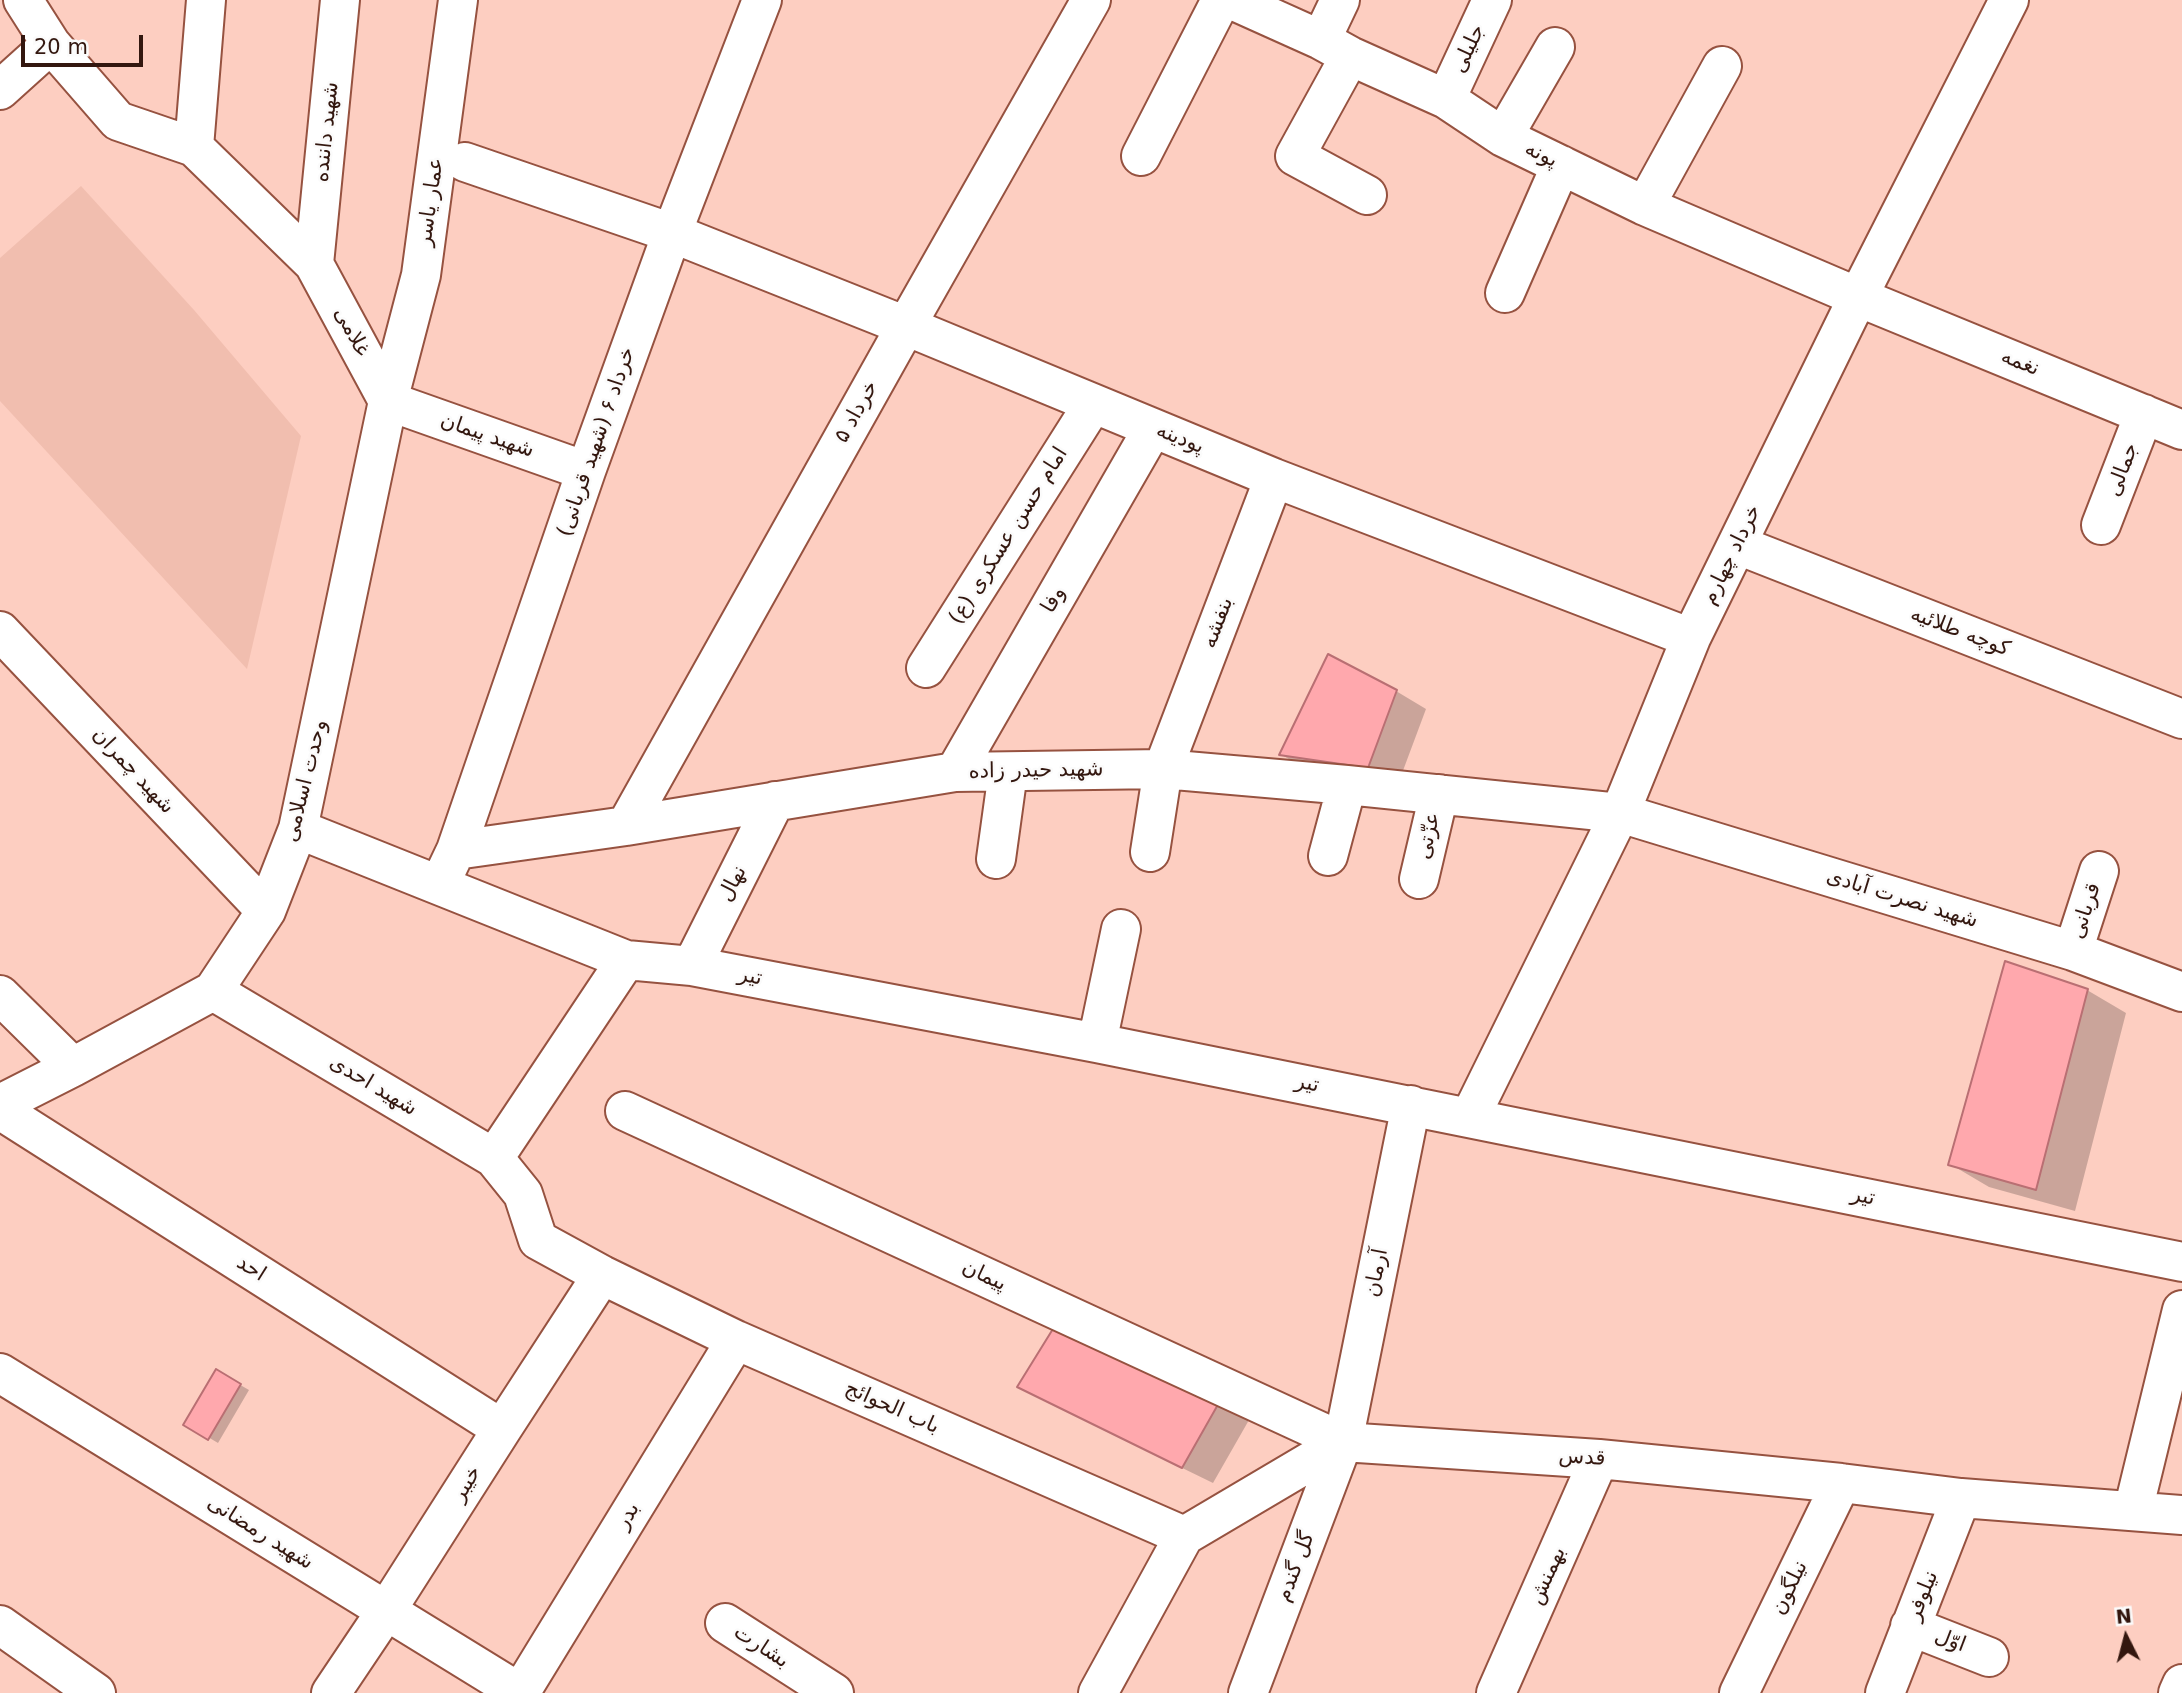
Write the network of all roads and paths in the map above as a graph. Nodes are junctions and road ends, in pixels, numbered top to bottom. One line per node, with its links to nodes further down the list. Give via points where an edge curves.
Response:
1 (23, 0): 12 (street)
2 (206, 0): 19 (street)
3 (340, 0): 26 (street, شهید داننده)
4 (458, 0): 30 (street, عمار یاسر, via 421,275)
5 (1091, 0): 29 (street, خرداد ۵)
6 (1221, 0): 20 (street)
7 (1232, 0): 14 (street, پونه)
8 (1340, 0): 14 (street)
9 (1492, 0): 17 (street, جلیلی)
10 (2009, 0): 28 (street, خرداد چهارم)
11 (753, 3): 25 (street, خرداد ۶ (شهید قربانی))
12 (51, 44): 16 (street); 19 (street, via 118,121)
13 (1555, 47): 18 (street)
14 (1335, 48): 17 (street, پونه); 23 (street, via 1295,156)
15 (1723, 66): 24 (street)
16 (0, 90)
17 (1446, 99): 18 (street, پونه)
18 (1503, 137): 22 (street, پونه)
19 (194, 147): 26 (street, غلامی)
20 (1141, 156)
21 (465, 162): 25 (street, پودینه)
22 (1561, 165): 24 (street, پونه); 27 (street)
23 (1367, 195)
24 (1645, 206): 28 (street, پونه)
25 (671, 233): 29 (street, پودینه); 35 (street, خرداد ۶ (شهید قربانی))
26 (314, 264): 30 (street, غلامی)
27 (1505, 293)
28 (1858, 297): 32 (street, نغمه); 38 (street, خرداد چهارم)
29 (906, 326): 31 (street, پودینه); 50 (street, خرداد ۵)
30 (388, 401): 35 (street, شهید پیمان); 51 (street, وحدت اسلامی)
31 (1093, 404): 33 (street, پودینه); 41 (street, امام حسن عسکری (ع))
32 (2144, 414): 34 (street, نغمه); 37 (street, جمالی)
33 (1153, 428): 36 (street, پودینه); 44 (street, وفا)
34 (2182, 430)
35 (586, 471): 52 (street, خرداد ۶ (شهید قربانی))
36 (1273, 478): 40 (street, پودینه); 43 (street, بنفشه)
37 (2102, 525)
38 (1738, 545): 40 (street, خرداد چهارم); 42 (street, کوچه طلائیه)
39 (0, 631): 59 (street, شهید چمران)
40 (1691, 638): 49 (street, خرداد چهارم)
41 (926, 668)
42 (2182, 719)
43 (1163, 769): 45 (street, شهید حیدر زاده); 46 (street, شهید حیدر زاده); 53 (street, بنفشه)
44 (955, 772): 45 (street, شهید حیدر زاده); 48 (street, شهید حیدر زاده)
45 (1008, 772): 55 (street)
46 (1347, 785): 47 (street, شهید حیدر زاده); 54 (street)
47 (1439, 794): 49 (street, شهید حیدر زاده); 57 (street, عزّتی)
48 (775, 801): 50 (street, شهید حیدر زاده); 63 (street, نهال)
49 (1620, 813): 61 (street, شهید نصرت آبادی); 73 (street, خرداد چهارم)
50 (626, 825): 52 (street, شهید حیدر زاده)
51 (298, 829): 58 (street, تیر); 59 (street, وحدت اسلامی)
52 (456, 850): 58 (street, خرداد ۶ (شهید قربانی))
53 (1150, 852)
54 (1328, 856)
55 (996, 859)
56 (2099, 871): 61 (street, قربانی)
57 (1419, 879)
58 (440, 886): 62 (street, تیر)
59 (266, 911): 64 (street, وحدت اسلامی)
60 (1121, 929): 67 (street)
61 (2073, 951): 65 (street, شهید نصرت آبادی)
62 (626, 960): 63 (street, تیر); 74 (street)
63 (692, 966): 67 (street, تیر)
64 (213, 990): 68 (street, وحدت اسلامی); 74 (street, شهید احدی)
65 (2182, 992)
66 (0, 995): 68 (street)
67 (1097, 1043): 70 (street, تیر)
68 (73, 1067): 69 (street, وحدت اسلامی)
69 (0, 1104)
70 (1411, 1105): 73 (street, تیر); 82 (street, آرمان)
71 (0, 1110): 81 (street, احد)
72 (625, 1111): 82 (street, پیمان)
73 (1471, 1117): 76 (street, تیر)
74 (494, 1158): 75 (street, شهید احدی)
75 (523, 1194): 77 (street, باب الحوائج, via 538,1240)
76 (2182, 1262)
77 (602, 1275): 79 (street, باب الحوائج); 81 (street, خیبر)
78 (2182, 1310): 86 (street)
79 (736, 1340): 88 (street, باب الحوائج); 97 (street, بدر)
80 (0, 1373): 89 (street, شهید رمضانی)
81 (502, 1429): 89 (street, خیبر)
82 (1343, 1442): 83 (street, قدس); 88 (street); 100 (street, گل گندم)
83 (1600, 1459): 84 (street, قدس); 101 (street, بهمنش)
84 (1841, 1483): 85 (street, قدس); 102 (street, نیلگون)
85 (1961, 1498): 86 (street, قدس); 92 (street, نیلوفر)
86 (2133, 1511): 87 (street, قدس)
87 (2182, 1516)
88 (1184, 1536): 99 (street)
89 (386, 1611): 96 (street, خیبر); 97 (street, شهید رمضانی)
90 (725, 1623): 98 (street, بشارت)
91 (0, 1625): 95 (street)
92 (1910, 1626): 93 (street, اوّل); 103 (street, نیلوفر)
93 (1989, 1657)
94 (2182, 1684): 104 (street)
95 (96, 1693)
96 (331, 1693)
97 (520, 1693)
98 (834, 1693)
99 (1098, 1693)
100 (1248, 1693)
101 (1496, 1693)
102 (1739, 1693)
103 (1885, 1693)
104 (2178, 1693)

